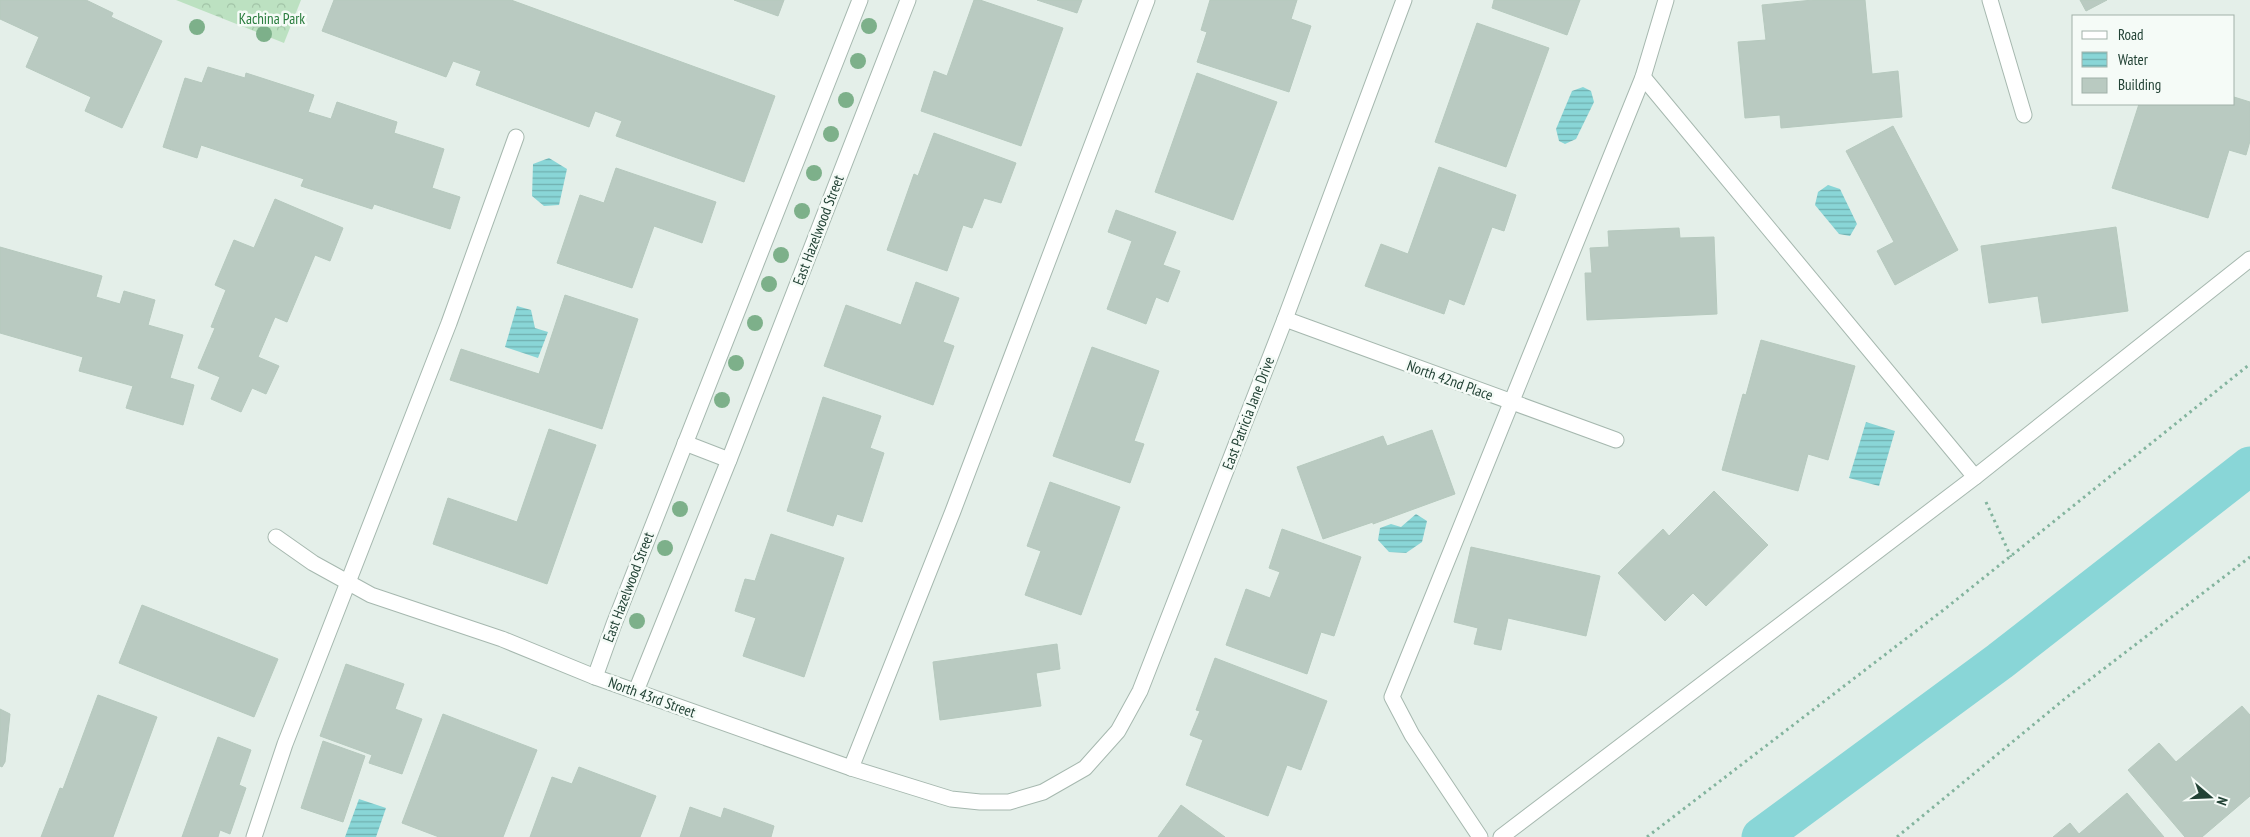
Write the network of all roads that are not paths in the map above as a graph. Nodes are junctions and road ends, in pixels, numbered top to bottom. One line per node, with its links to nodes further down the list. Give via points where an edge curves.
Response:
1 (860, 0): 14 (street, East Hazelwood Street)
2 (908, 0): 15 (street, East Hazelwood Street)
3 (1147, 0): 21 (street, via 953,511)
4 (1404, 0): 11 (street, East Patricia Jane Drive)
5 (1666, 0): 7 (street)
6 (1990, 0): 8 (street)
7 (1642, 77): 12 (street); 16 (street)
8 (2024, 115)
9 (516, 137): 18 (street, via 449,323)
10 (2250, 258): 16 (street)
11 (1285, 319): 12 (street, North 42nd Place); 22 (street, East Patricia Jane Drive, via 1140,691 1118,731 1084,768)
12 (1512, 402): 13 (street, North 42nd Place); 24 (street, via 1392,697 1412,735)
13 (1616, 440)
14 (685, 443): 15 (street); 19 (street, East Hazelwood Street)
15 (729, 460): 20 (street, East Hazelwood Street)
16 (1975, 477): 25 (street)
17 (276, 537): 18 (street, North 43rd Street)
18 (348, 583): 19 (street, North 43rd Street, via 371,595 502,639); 23 (street, via 285,744)
19 (595, 677): 20 (street, North 43rd Street)
20 (636, 691): 21 (street, North 43rd Street)
21 (851, 768): 22 (street, North 43rd Street, via 951,799 1008,802)
22 (1043, 792)
23 (254, 837)
24 (1480, 837)
25 (1500, 837)

